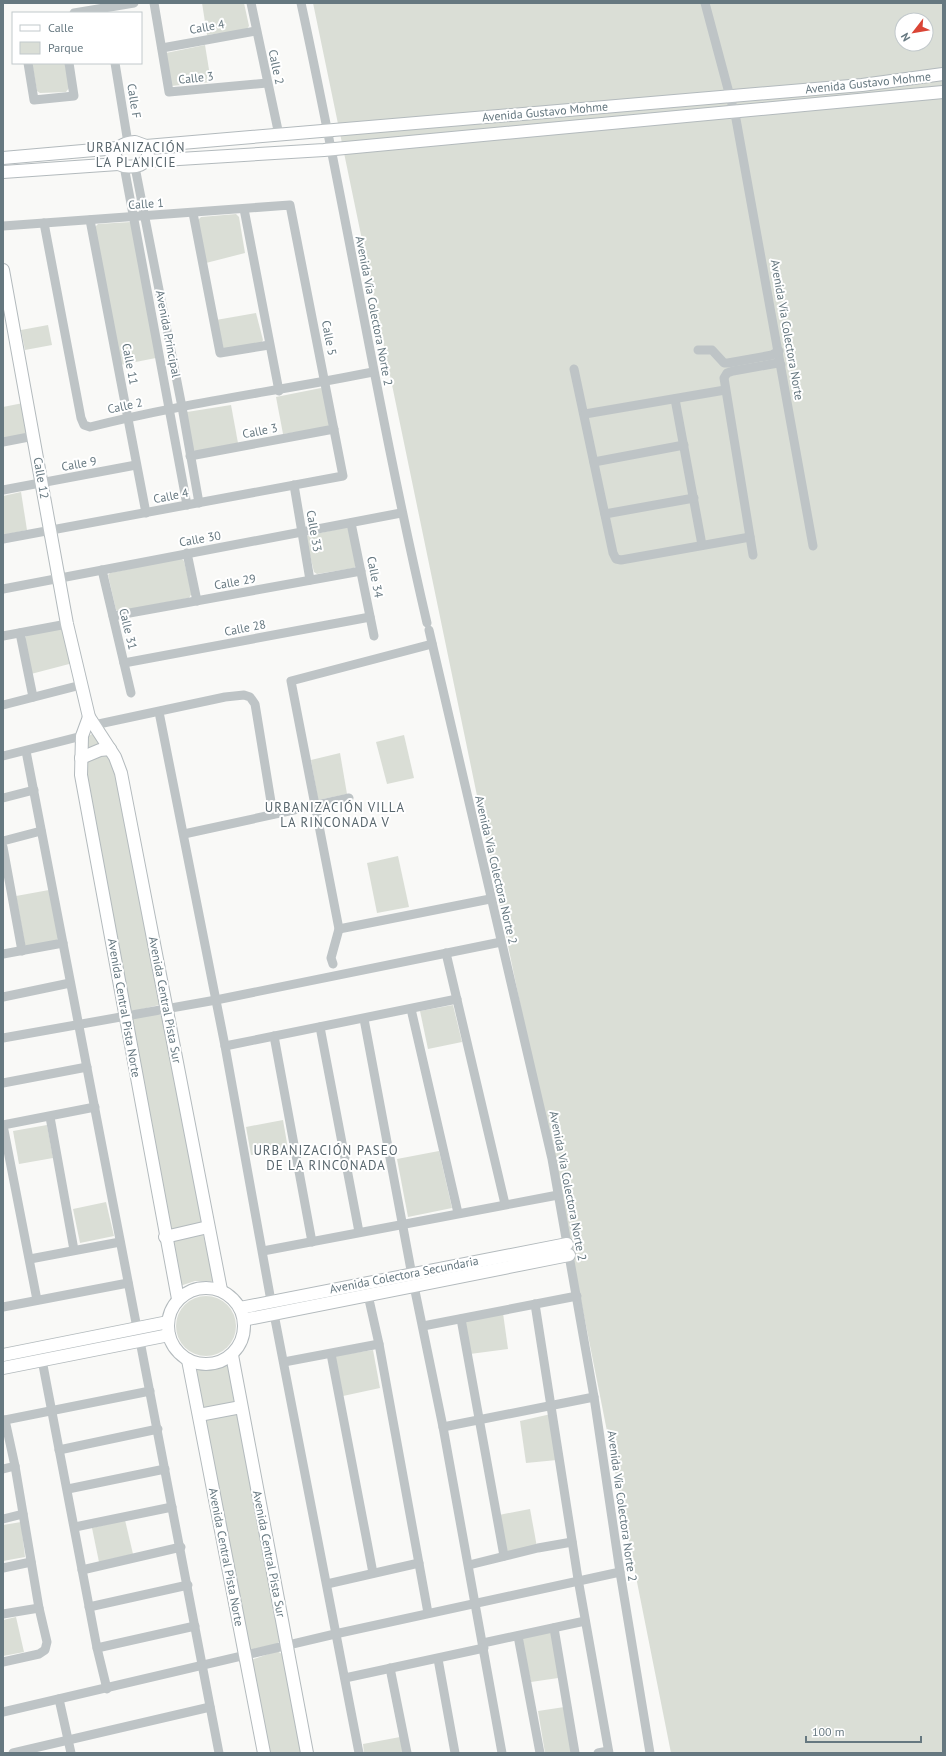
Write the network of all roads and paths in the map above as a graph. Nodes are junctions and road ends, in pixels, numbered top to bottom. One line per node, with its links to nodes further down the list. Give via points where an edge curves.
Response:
1 (134, 3): 6 (street)
2 (154, 3): 9 (street, Calle 3)
3 (251, 3): 8 (street, Calle 2)
4 (301, 3): 18 (street, Avenida Vía Colectora Norte 2)
5 (705, 3): 16 (street)
6 (106, 8): 7 (street)
7 (80, 12)
8 (256, 31): 9 (street, Calle 4); 14 (street, Calle 2)
9 (162, 48): 14 (street, Calle 3, via 169,92)
10 (28, 64): 11 (street, via 34,100 74,96)
11 (69, 64)
12 (115, 64): 20 (street, Calle F)
13 (943, 74): 16 (street, Avenida Gustavo Mohme, via 862,85)
14 (267, 82): 19 (street, Calle 2)
15 (943, 92): 17 (street, Avenida Gustavo Mohme)
16 (730, 96): 17 (street, Avenida Vía Colectora Norte); 18 (street, Avenida Gustavo Mohme)
17 (735, 115): 23 (street, Avenida Gustavo Mohme); 39 (street, Avenida Vía Colectora Norte)
18 (329, 130): 19 (street, Avenida Gustavo Mohme); 23 (street, Avenida Vía Colectora Norte 2)
19 (279, 135): 21 (street, Avenida Gustavo Mohme)
20 (128, 143): 21 (street); 22 (street)
21 (146, 146): 25 (street, via 149,156)
22 (117, 148): 24 (street); 26 (street, via 114,159)
23 (332, 149): 25 (street, Avenida Gustavo Mohme); 42 (street, Avenida Vía Colectora Norte 2)
24 (3, 158)
25 (147, 161): 26 (street)
26 (126, 166): 27 (street); 31 (street, Avenida Principal); 32 (street, Avenida Principal)
27 (3, 172)
28 (290, 206): 29 (street, Calle 1); 43 (street, Calle 5)
29 (244, 209): 30 (street, Calle 1); 37 (street)
30 (193, 213): 32 (street, Calle 1); 37 (street, via 220,353)
31 (133, 216): 32 (street, Calle 1); 33 (street, Calle 1); 48 (street, Avenida Principal)
32 (145, 216): 47 (street, Avenida Principal)
33 (90, 220): 34 (street, Calle 1); 50 (street, Calle 11)
34 (44, 223): 35 (street, Calle 1); 50 (street, Calle 2, via 84,425 90,427)
35 (3, 226)
36 (3, 270): 52 (street, Calle 12)
37 (269, 345): 45 (street)
38 (698, 350): 39 (street, via 712,350 721,360 728,363 772,355)
39 (779, 351): 40 (street, Avenida Vía Colectora Norte)
40 (781, 365): 44 (street, via 778,363 728,373 724,378); 74 (street, Avenida Vía Colectora Norte)
41 (574, 369): 49 (street)
42 (373, 372): 43 (street, Calle 2); 66 (street, Avenida Vía Colectora Norte 2)
43 (325, 382): 45 (street, Calle 2); 51 (street, Calle 5)
44 (726, 390): 46 (street); 71 (street)
45 (279, 391): 47 (street, Calle 2)
46 (675, 399): 49 (street); 54 (street)
47 (182, 407): 48 (street, Calle 2); 55 (street, Avenida Principal)
48 (170, 410): 50 (street, Calle 2); 64 (street, Avenida Principal)
49 (585, 414): 56 (street)
50 (128, 417): 57 (street, Calle 11)
51 (334, 429): 55 (street, Calle 3); 58 (street, Calle 5)
52 (34, 436): 53 (street); 59 (street, Calle 12)
53 (3, 442)
54 (684, 445): 56 (street); 62 (street)
55 (190, 456): 63 (street, Avenida Principal)
56 (594, 462): 67 (street)
57 (136, 465): 59 (street, Calle 9); 65 (street, Calle 11)
58 (343, 476): 60 (street, Calle 4)
59 (42, 483): 61 (street, Calle 9); 69 (street, Calle 12)
60 (294, 485): 63 (street, Calle 4); 70 (street, Calle 33)
61 (3, 490)
62 (694, 498): 67 (street); 73 (street)
63 (199, 503): 64 (street, Calle 4)
64 (187, 505): 65 (street, Calle 4)
65 (146, 513): 69 (street, Calle 4)
66 (402, 513): 68 (street, Calle 30); 89 (street, Avenida Vía Colectora Norte 2)
67 (604, 514): 73 (street, via 613,553 618,560)
68 (351, 523): 70 (street, Calle 30); 78 (street, Calle 34)
69 (51, 531): 72 (street, Calle 4); 79 (street, Calle 12)
70 (302, 533): 75 (street, Calle 30); 80 (street, Calle 33)
71 (750, 537): 73 (street); 76 (street)
72 (3, 539)
73 (702, 545)
74 (813, 546)
75 (187, 553): 77 (street, Calle 30); 82 (street)
76 (753, 555)
77 (102, 570): 79 (street, Calle 30); 83 (street, Calle 31)
78 (361, 571): 80 (street, Calle 29); 84 (street, Calle 34)
79 (59, 578): 81 (street, Calle 30); 85 (street, Calle 12)
80 (310, 580): 82 (street, Calle 29)
81 (3, 589)
82 (197, 601): 83 (street, Calle 29)
83 (113, 616): 90 (street, Calle 31)
84 (370, 617): 88 (street, Calle 34); 90 (street, Calle 28)
85 (67, 624): 86 (street); 91 (street, Calle 12)
86 (20, 633): 87 (street); 93 (street)
87 (3, 636)
88 (374, 636)
89 (432, 644): 105 (street, via 291,681); 111 (street, Avenida Vía Colectora Norte 2)
90 (124, 663): 92 (street, Calle 31)
91 (81, 685): 93 (street); 96 (street, Calle 12)
92 (131, 693)
93 (33, 697): 94 (street)
94 (3, 705)
95 (159, 712): 96 (street); 106 (street, via 224,697 250,697 257,716); 108 (street)
96 (92, 721): 97 (street, Avenida Central Pista Norte); 98 (street, Avenida Central Pista Sur)
97 (82, 736): 99 (street); 101 (street, Avenida Central Pista Norte)
98 (110, 749): 101 (street, via 89,753); 123 (street, Avenida Central Pista Sur, via 121,773)
99 (26, 751): 100 (street); 102 (street)
100 (3, 756)
101 (81, 758): 125 (street, Avenida Central Pista Norte, via 81,775)
102 (34, 790): 103 (street); 107 (street)
103 (3, 798)
104 (349, 798): 105 (street)
105 (315, 805): 106 (street); 112 (street)
106 (273, 814): 108 (street)
107 (42, 831): 109 (street); 114 (street)
108 (184, 834): 122 (street)
109 (3, 841)
110 (3, 847): 115 (street)
111 (490, 898): 112 (street); 113 (street, Avenida Vía Colectora Norte 2)
112 (339, 929): 118 (street, via 331,958)
113 (501, 942): 116 (street); 136 (street, Avenida Vía Colectora Norte 2, via 552,1159)
114 (63, 943): 115 (street); 119 (street)
115 (22, 951): 117 (street)
116 (446, 953): 121 (street); 122 (street)
117 (3, 954)
118 (332, 964)
119 (70, 983): 120 (street); 127 (street)
120 (3, 996)
121 (457, 999): 124 (street); 137 (street)
122 (216, 1000): 123 (street); 131 (street)
123 (167, 1008): 125 (street); 140 (street, Avenida Central Pista Sur)
124 (411, 1009): 126 (street); 138 (street)
125 (126, 1016): 127 (street); 142 (street, Avenida Central Pista Norte)
126 (364, 1019): 128 (street); 139 (street)
127 (78, 1024): 130 (street); 132 (street)
128 (320, 1027): 129 (street); 141 (street)
129 (274, 1036): 131 (street); 144 (street)
130 (3, 1038)
131 (225, 1046): 147 (street)
132 (86, 1067): 133 (street); 134 (street)
133 (3, 1083)
134 (95, 1107): 135 (street); 143 (street)
135 (50, 1117): 146 (street); 148 (street, via 3,1126)
136 (558, 1195): 137 (street); 145 (street, Avenida Vía Colectora Norte 2)
137 (505, 1204): 138 (street)
138 (458, 1213): 139 (street)
139 (402, 1224): 141 (street); 149 (street)
140 (208, 1227): 142 (street); 152 (street, Avenida Central Pista Sur)
141 (359, 1232): 144 (street)
142 (165, 1237): 155 (street, Avenida Central Pista Norte)
143 (120, 1242): 146 (street); 150 (street)
144 (312, 1242): 147 (street)
145 (568, 1249): 149 (street, Avenida Colectora Secundaria); 151 (street, Avenida Colectora Secundaria); 154 (street, Avenida Vía Colectora Norte 2)
146 (74, 1250): 148 (street)
147 (264, 1251): 157 (street)
148 (30, 1259): 156 (street)
149 (412, 1274): 151 (street); 157 (street, Avenida Colectora Secundaria)
150 (128, 1282): 156 (street); 166 (street)
151 (414, 1286): 153 (street, Avenida Colectora Secundaria); 165 (street)
152 (221, 1290): 155 (street, via 210,1287 198,1288); 160 (street)
153 (368, 1295): 161 (street, Avenida Colectora Secundaria); 169 (street)
154 (577, 1296): 158 (street); 178 (street, Avenida Vía Colectora Norte 2)
155 (178, 1299): 164 (street, via 171,1310)
156 (38, 1300): 159 (street)
157 (271, 1301): 160 (street, Avenida Colectora Secundaria)
158 (535, 1304): 162 (street); 179 (street)
159 (3, 1307)
160 (240, 1308): 163 (street)
161 (274, 1314): 163 (street, Avenida Colectora Secundaria); 175 (street)
162 (461, 1319): 165 (street); 184 (street)
163 (244, 1321): 171 (street, via 242,1339)
164 (168, 1322): 166 (street); 167 (street)
165 (423, 1326): 185 (street)
166 (136, 1328): 170 (street)
167 (169, 1335): 168 (street); 174 (street, via 174,1348)
168 (140, 1341): 173 (street); 177 (street)
169 (379, 1344): 172 (street); 200 (street)
170 (4, 1352): 176 (street)
171 (232, 1354): 174 (street, via 224,1360 207,1365); 180 (street, Avenida Central Pista Sur)
172 (331, 1354): 175 (street); 205 (street)
173 (42, 1360): 176 (street); 181 (street)
174 (188, 1360): 182 (street, Avenida Central Pista Norte)
175 (284, 1362): 207 (street)
176 (5, 1368)
177 (150, 1391): 181 (street); 186 (street)
178 (594, 1396): 179 (street); 204 (street, Avenida Vía Colectora Norte 2)
179 (552, 1404): 184 (street); 196 (street)
180 (241, 1407): 182 (street); 219 (street, Avenida Central Pista Sur)
181 (52, 1410): 183 (street); 187 (street)
182 (198, 1415): 222 (street, Avenida Central Pista Norte)
183 (4, 1420): 188 (street)
184 (479, 1420): 185 (street); 198 (street)
185 (443, 1427): 201 (street)
186 (158, 1429): 187 (street); 189 (street)
187 (60, 1450): 191 (street)
188 (15, 1466): 190 (street); 193 (street)
189 (165, 1468): 191 (street); 192 (street)
190 (3, 1469)
191 (68, 1489): 195 (street)
192 (172, 1507): 195 (street); 197 (street)
193 (23, 1514): 194 (street); 199 (street)
194 (3, 1519)
195 (75, 1527): 203 (street)
196 (572, 1542): 198 (street); 206 (street)
197 (181, 1547): 203 (street); 208 (street)
198 (504, 1556): 201 (street)
199 (31, 1562): 202 (street); 210 (street)
200 (419, 1562): 205 (street); 212 (street)
201 (469, 1565): 209 (street)
202 (3, 1568)
203 (82, 1570): 211 (street)
204 (620, 1572): 206 (street); 246 (street, Avenida Vía Colectora Norte 2)
205 (373, 1573): 207 (street)
206 (578, 1579): 209 (street); 214 (street)
207 (327, 1584): 217 (street)
208 (188, 1585): 211 (street); 215 (street)
209 (476, 1603): 212 (street); 220 (street)
210 (39, 1608): 213 (street); 224 (street, via 47,1642 45,1650 39,1654)
211 (89, 1608): 221 (street)
212 (428, 1613): 217 (street)
213 (3, 1614)
214 (585, 1621): 216 (street); 233 (street)
215 (195, 1626): 221 (street); 225 (street)
216 (554, 1628): 218 (street); 244 (street)
217 (336, 1634): 219 (street); 227 (street)
218 (518, 1636): 220 (street); 243 (street)
219 (287, 1646): 222 (street); 238 (street, Avenida Central Pista Sur)
220 (483, 1646): 223 (street); 242 (street)
221 (97, 1648): 228 (street)
222 (245, 1656): 225 (street); 237 (street, Avenida Central Pista Norte)
223 (438, 1659): 226 (street); 241 (street)
224 (3, 1662)
225 (202, 1667): 228 (street); 230 (street)
226 (390, 1668): 227 (street); 240 (street)
227 (345, 1678): 239 (street)
228 (107, 1689): 229 (street)
229 (59, 1699): 231 (street); 232 (street)
230 (210, 1707): 232 (street); 236 (street)
231 (3, 1712)
232 (68, 1740): 234 (street); 235 (street)
233 (608, 1752): 245 (street)
234 (13, 1753)
235 (71, 1753)
236 (218, 1753)
237 (264, 1753)
238 (307, 1753)
239 (359, 1753)
240 (407, 1753)
241 (455, 1753)
242 (502, 1753)
243 (540, 1753)
244 (575, 1753)
245 (598, 1753)
246 (650, 1753)

